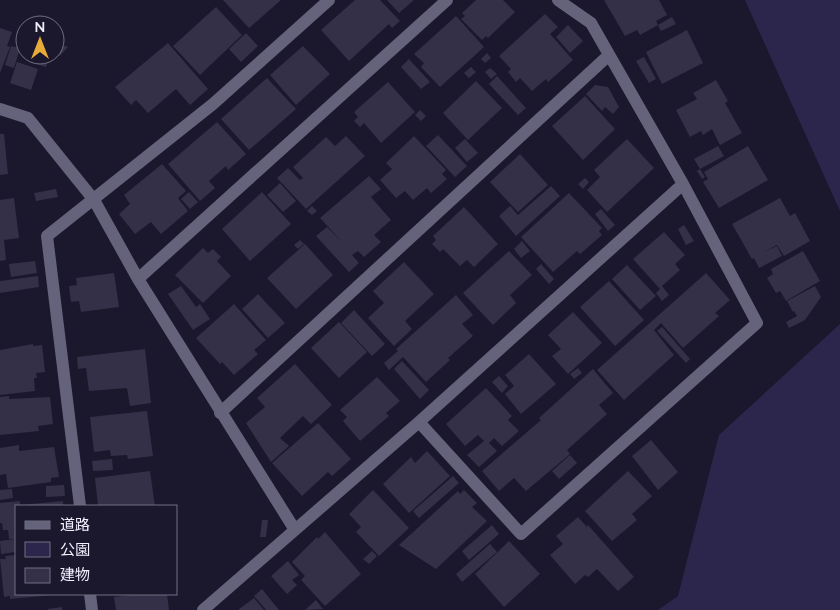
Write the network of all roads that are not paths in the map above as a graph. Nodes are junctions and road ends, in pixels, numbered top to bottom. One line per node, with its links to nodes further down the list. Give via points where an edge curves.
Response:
1 (329, 0): 7 (street, via 213,104)
2 (447, 0): 8 (street)
3 (558, 0): 4 (street, via 591,23)
4 (609, 55): 6 (street); 9 (street)
5 (0, 109): 7 (street, via 28,118)
6 (684, 184): 10 (street); 10 (street, via 757,323 521,534)
7 (94, 200): 8 (street); 11 (street, via 47,236)
8 (138, 279): 9 (street)
9 (220, 413): 12 (street)
10 (419, 422): 12 (street)
11 (80, 505)
12 (295, 530): 15 (street)
13 (90, 595): 14 (street)
14 (92, 610)
15 (203, 610)

